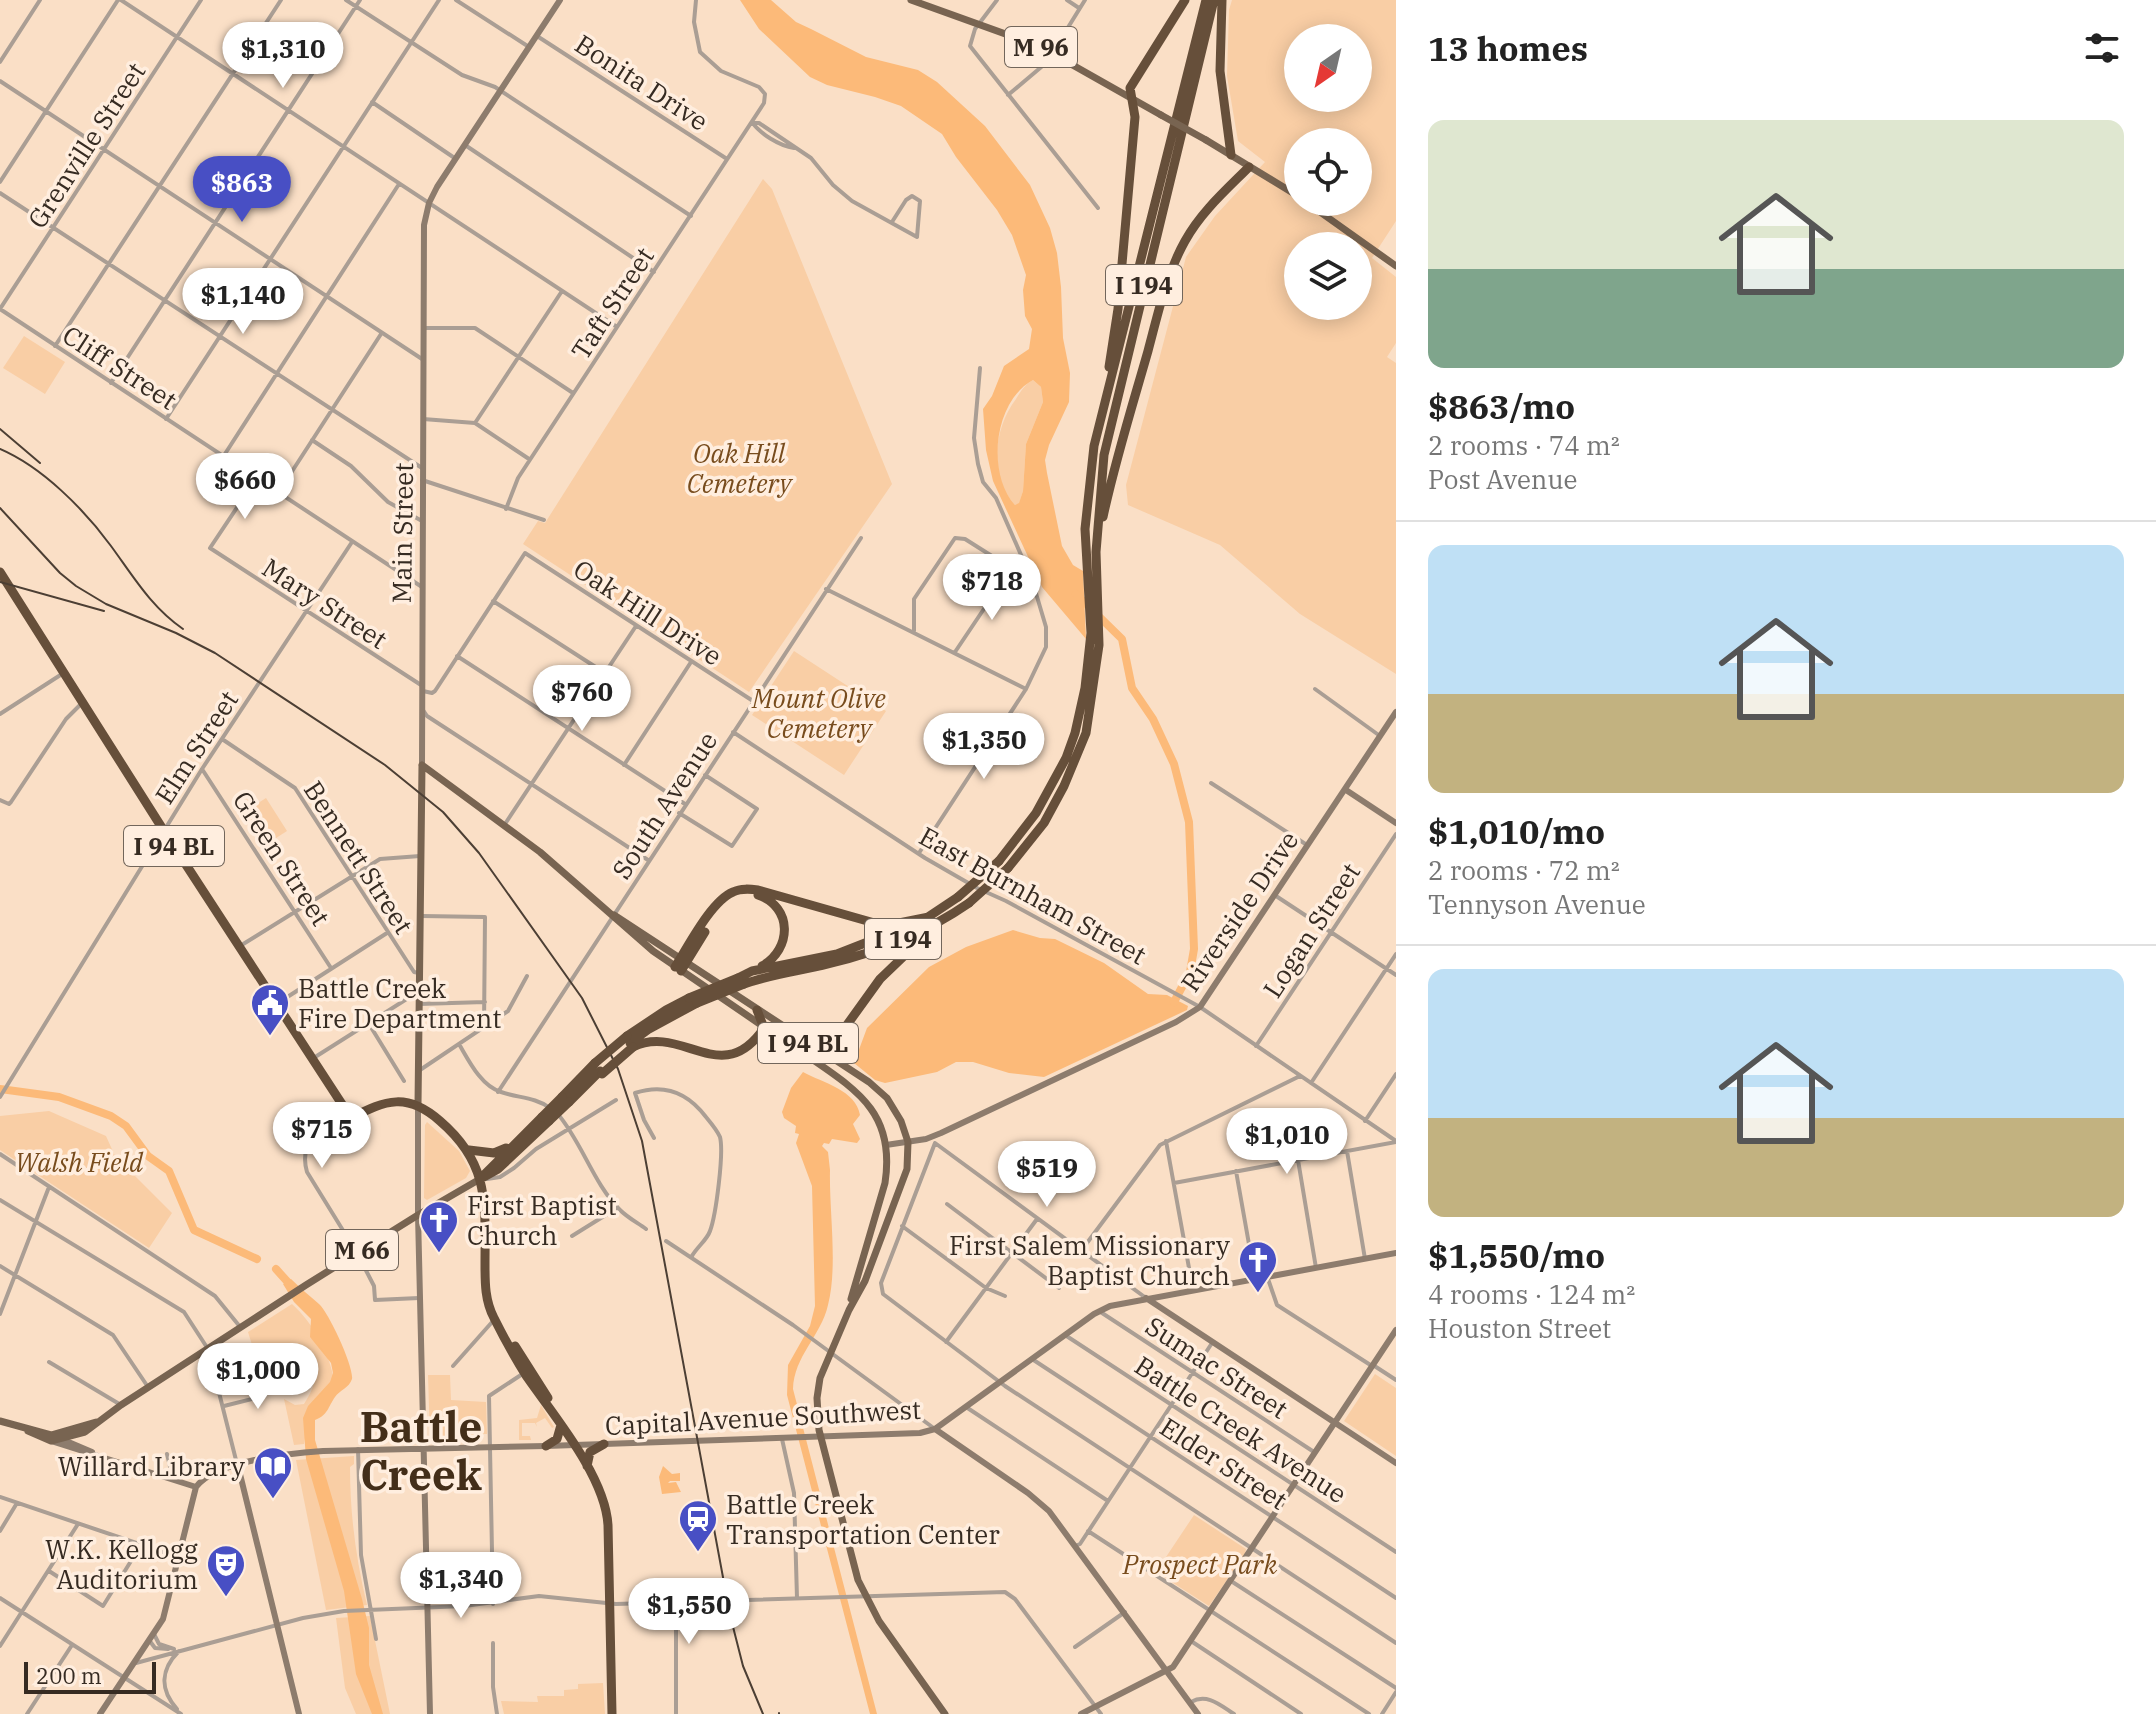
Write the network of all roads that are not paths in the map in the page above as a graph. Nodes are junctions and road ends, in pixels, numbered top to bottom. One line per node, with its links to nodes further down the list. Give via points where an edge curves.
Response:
1 (40, 0): 29 (street)
2 (120, 0): 25 (street); 37 (street)
3 (201, 0): 25 (street, Grenville Street)
4 (281, 0): 30 (street)
5 (346, 0): 20 (street)
6 (360, 0): 20 (street)
7 (439, 0): 26 (street)
8 (456, 0): 27 (street)
9 (560, 0): 24 (street, Main Street)
10 (696, 0): 38 (street, via 700,52 721,71 763,90 764,103)
11 (911, 0): 22 (main road, M 96)
12 (943, 0): 22 (street)
13 (997, 0): 23 (street)
14 (1067, 0): 21 (street)
15 (1085, 0): 21 (street)
16 (1185, 0): 34 (highway, via 1130,88)
17 (1206, 0): 81 (highway, I 194)
18 (1214, 0): 94 (highway, I 194, via 1110,424)
19 (1222, 0): 42 (highway, via 1220,71)
20 (356, 6): 26 (street); 36 (street)
21 (1079, 8): 28 (street)
22 (939, 9): 23 (main road, M 96)
23 (980, 23): 28 (main road, M 96); 33 (street, via 970,46)
24 (537, 36): 27 (street, Main Street); 44 (street, Bonita Drive)
25 (177, 37): 30 (street); 41 (street, Grenville Street)
26 (411, 43): 32 (street); 35 (street)
27 (529, 47): 32 (street, Main Street)
28 (1052, 52): 33 (street); 34 (main road, M 96)
29 (0, 62)
30 (232, 74): 36 (street); 48 (street)
31 (0, 81): 37 (street)
32 (501, 92): 39 (street, Main Street); 53 (street)
33 (1008, 95): 52 (street)
34 (1131, 98): 42 (main road, M 96, bridge); 81 (highway, via 1135,117 1118,309)
35 (372, 102): 40 (street); 43 (street)
36 (288, 110): 40 (street); 56 (street)
37 (46, 111): 41 (street); 46 (street)
38 (753, 122): 44 (street, Taft Street); 55 (street, via 811,158 852,201)
39 (465, 145): 43 (street, Main Street); 61 (street)
40 (343, 147): 47 (street); 58 (street)
41 (104, 150): 48 (street); 57 (street, Grenville Street)
42 (1231, 155): 45 (main road, M 96)
43 (456, 159): 51 (street, Main Street)
44 (727, 159): 53 (street, Taft Street)
45 (1249, 167): 49 (main road, M 96); 94 (highway, via 1196,223 1174,264 1114,464)
46 (0, 182)
47 (399, 184): 51 (street); 63 (street)
48 (159, 186): 56 (street); 59 (street)
49 (1284, 188)
50 (0, 193): 57 (street)
51 (429, 203): 62 (street); 67 (street, Main Street, via 423,232)
52 (1098, 208)
53 (691, 216): 61 (street, Taft Street)
54 (1326, 216): 60 (main road)
55 (892, 222): 55 (street, via 906,200 912,196 920,201 917,237)
56 (214, 223): 58 (street); 64 (street)
57 (53, 228): 59 (street); 65 (street, Grenville Street)
58 (270, 260): 63 (street); 69 (street)
59 (109, 265): 64 (street); 70 (street)
60 (1396, 266)
61 (654, 272): 66 (street, Taft Street)
62 (562, 291): 66 (street); 71 (street)
63 (325, 296): 68 (street); 74 (street)
64 (164, 301): 69 (street); 75 (street)
65 (0, 309): 70 (street, Cliff Street)
66 (617, 327): 76 (street, Taft Street)
67 (423, 328): 71 (street, via 475,328); 72 (street, Main Street)
68 (381, 334): 72 (street); 77 (street)
69 (220, 337): 74 (street); 78 (street)
70 (55, 346): 75 (street, Cliff Street)
71 (518, 357): 76 (street); 80 (street)
72 (423, 359): 79 (street, Main Street)
73 (980, 368): 109 (street, via 974,438 983,482 996,498 1032,580 1046,627 1046,647)
74 (275, 374): 77 (street); 83 (street)
75 (111, 383): 78 (street, Cliff Street)
76 (574, 393): 84 (street, Taft Street)
77 (331, 411): 82 (street); 85 (street)
78 (166, 419): 83 (street, Cliff Street)
79 (423, 419): 80 (street); 85 (street, Main Street)
80 (475, 423): 84 (street)
81 (1100, 423): 103 (highway, I 194, via 1086,518)
82 (312, 439): 88 (street); 91 (street, via 395,507)
83 (223, 457): 86 (street, Cliff Street)
84 (530, 460): 89 (street, Taft Street)
85 (422, 468): 87 (street, Main Street)
86 (256, 479): 88 (street, Cliff Street); 99 (street, Mary Street, via 210,548)
87 (422, 480): 89 (street); 91 (street, Main Street)
88 (278, 493): 93 (street, Cliff Street)
89 (506, 509): 90 (street)
90 (544, 520)
91 (422, 521): 96 (street, Main Street)
92 (861, 538): 97 (street, South Avenue)
93 (352, 542): 96 (street, Cliff Street); 99 (street, Elm Street)
94 (1096, 552): 103 (highway, I 194, via 1099,623)
95 (0, 572): 106 (highway, I 94 BL)
96 (422, 587): 108 (street, Main Street)
97 (826, 589): 101 (street); 111 (street, South Avenue)
98 (493, 601): 100 (street, Oak Hill Drive, via 525,553); 104 (street); 107 (street)
99 (306, 611): 108 (street, Mary Street); 119 (street, Elm Street)
100 (636, 626): 105 (street, Oak Hill Drive); 107 (street)
101 (914, 631): 102 (street); 102 (street, via 914,599 955,538 965,539 1003,563 1006,576)
102 (955, 652): 109 (street)
103 (1093, 655): 143 (highway, I 194, bridge, via 1066,758 1036,813 999,861); 144 (highway, I 194, bridge, via 1086,733 1044,823 1008,868)
104 (457, 656): 108 (street, via 435,691); 116 (street)
105 (691, 662): 111 (street, Oak Hill Drive); 121 (street)
106 (63, 672): 112 (highway, I 94 BL); 115 (street)
107 (605, 673): 116 (street)
108 (421, 688): 113 (street, Main Street)
109 (1026, 689): 135 (street)
110 (1315, 689): 118 (street)
111 (753, 701): 117 (street, South Avenue)
112 (83, 703): 127 (street, via 66,719 11,802); 132 (highway, I 94 BL)
113 (421, 709): 120 (street, Main Street); 125 (street)
114 (1396, 712): 118 (street, Riverside Drive)
115 (0, 714)
116 (569, 729): 121 (street); 125 (street)
117 (733, 732): 123 (street, South Avenue); 135 (street, East Burnham Street)
118 (1380, 736): 126 (street, Riverside Drive)
119 (222, 739): 122 (street, Elm Street); 138 (street, Bennett Street, via 295,788)
120 (422, 765): 131 (main road, I 94 BL); 136 (main road, Main Street)
121 (624, 765): 128 (street)
122 (202, 769): 132 (street, Elm Street); 140 (street, Green Street)
123 (705, 775): 128 (street, South Avenue); 129 (street, via 757,809 732,846)
124 (1211, 783): 134 (street)
125 (532, 784): 131 (street); 137 (street)
126 (1346, 790): 130 (street); 134 (street, Riverside Drive)
127 (0, 800)
128 (685, 804): 129 (street, South Avenue)
129 (679, 813): 137 (street, South Avenue)
130 (1396, 823)
131 (505, 824): 141 (main road, I 94 BL)
132 (164, 831): 147 (highway, I 94 BL); 180 (street, Elm Street)
133 (1396, 834): 145 (street, Logan Street)
134 (1309, 846): 139 (street, Riverside Drive)
135 (919, 854): 162 (street, East Burnham Street)
136 (420, 856): 138 (street, via 386,857); 142 (main road, Main Street)
137 (649, 861): 141 (street, South Avenue)
138 (351, 876): 140 (street); 146 (street, Bennett Street)
139 (1276, 896): 145 (street); 162 (street, Riverside Drive)
140 (296, 912): 147 (street); 151 (street, Green Street)
141 (614, 915): 149 (main road, I 94 BL); 179 (street, South Avenue)
142 (419, 916): 154 (main road, Main Street); 159 (street, via 485,917)
143 (929, 917): 149 (highway, via 894,924 851,918 758,890 733,892 714,909); 150 (highway, I 194)
144 (940, 923): 150 (highway, I 194, via 831,963); 171 (highway, via 880,979)
145 (1331, 932): 152 (street); 170 (street, Logan Street)
146 (387, 933): 151 (street); 154 (street, Bennett Street)
147 (239, 947): 161 (highway, I 94 BL)
148 (1396, 954): 152 (street)
149 (680, 965): 153 (highway, via 721,908 737,895 761,895 783,916 784,939 776,956); 163 (main road, I 94 BL); 166 (main road, I 94 BL)
150 (797, 966): 153 (highway, I 194); 157 (highway, I 194)
151 (331, 968): 161 (street)
152 (1386, 969): 155 (street); 178 (street)
153 (752, 971): 157 (highway, I 194)
154 (419, 973): 158 (main road, Main Street)
155 (1396, 975)
156 (527, 976): 165 (street, via 508,1011)
157 (741, 981): 167 (highway, I 194, bridge, via 666,1010)
158 (419, 994): 160 (main road, Main Street); 164 (street)
159 (485, 1002): 160 (street); 165 (street)
160 (419, 1004): 173 (main road, Main Street)
161 (276, 1005): 172 (highway, I 94 BL)
162 (1200, 1007): 170 (street, East Burnham Street); 189 (street, Riverside Drive)
163 (757, 1010): 166 (highway); 171 (main road, I 94 BL)
164 (369, 1024): 172 (street); 177 (street)
165 (484, 1028): 169 (street)
166 (764, 1028): 167 (highway, via 742,1051 722,1057 663,1042); 168 (main road, I 94 BL)
167 (630, 1042): 174 (highway, I 194, bridge)
168 (786, 1042): 171 (highway, via 816,1056); 194 (main road, I 94 BL, via 860,1093 876,1115)
169 (459, 1044): 173 (street); 179 (street, via 481,1078)
170 (1256, 1046): 176 (street, East Burnham Street)
171 (826, 1054): 192 (main road, I 94 BL, via 887,1098)
172 (312, 1060): 184 (highway, I 94 BL)
173 (418, 1071): 183 (main road, Main Street)
174 (598, 1071): 181 (highway, I 194); 181 (highway, I 194)
175 (1396, 1074): 186 (street)
176 (1300, 1076): 178 (street, East Burnham Street); 190 (street)
177 (404, 1081)
178 (1311, 1083): 186 (street, East Burnham Street)
179 (498, 1092): 187 (street, via 538,1101)
180 (0, 1097)
181 (565, 1100): 185 (highway, I 194, bridge)
182 (616, 1100): 187 (street)
183 (418, 1105): 184 (highway, via 386,1102); 195 (highway); 206 (street)
184 (351, 1118): 211 (street, via 314,1138 304,1161)
185 (546, 1119): 191 (highway, I 194); 200 (highway, I 194, via 498,1169)
186 (1365, 1121): 193 (street, East Burnham Street)
187 (569, 1128): 200 (street, via 507,1173); 205 (street)
188 (654, 1138): 218 (street, via 635,1093 657,1088 695,1102 719,1134 710,1232)
189 (933, 1140): 192 (street, Riverside Drive); 207 (street); 209 (street)
190 (1166, 1141): 201 (street); 214 (street)
191 (515, 1142): 195 (highway, via 494,1153); 200 (highway, I 194)
192 (908, 1142): 194 (street, Riverside Drive); 231 (main road, I 94 BL, via 902,1184)
193 (1396, 1142): 196 (street)
194 (886, 1145): 231 (main road, I 94 BL, via 885,1183)
195 (469, 1150): 200 (highway)
196 (1347, 1151): 198 (street); 219 (street)
197 (0, 1154): 202 (street)
198 (1298, 1160): 199 (street); 221 (street)
199 (1236, 1171): 201 (street); 224 (street)
200 (480, 1179): 206 (main road, M 66); 234 (highway, via 485,1289)
201 (1174, 1183): 227 (street)
202 (49, 1187): 208 (street); 235 (street, via 215,1296)
203 (0, 1200): 208 (street)
204 (947, 1204): 216 (street)
205 (618, 1208): 210 (street); 212 (street)
206 (418, 1215): 215 (main road, M 66); 229 (street)
207 (1037, 1219): 214 (street); 216 (street)
208 (36, 1222): 222 (street); 240 (street, via 182,1310)
209 (901, 1226): 225 (street); 238 (street, via 880,1290)
210 (646, 1229)
211 (344, 1232)
212 (572, 1236)
213 (666, 1241): 218 (street)
214 (1081, 1251): 230 (street)
215 (357, 1253): 229 (street, via 374,1286 375,1300); 235 (main road, M 66)
216 (1012, 1253): 225 (street); 226 (street)
217 (1396, 1253): 219 (street, Capital Avenue Southwest)
218 (692, 1256): 241 (street)
219 (1365, 1259): 221 (street, Capital Avenue Southwest)
220 (0, 1266): 222 (street)
221 (1316, 1268): 223 (street, Capital Avenue Southwest)
222 (15, 1275): 233 (street); 250 (street, via 113,1335)
223 (1267, 1276): 224 (street, Capital Avenue Southwest); 245 (street, via 1277,1305)
224 (1255, 1278): 227 (street, Capital Avenue Southwest)
225 (986, 1288): 228 (street); 238 (street)
226 (1059, 1288)
227 (1193, 1290): 230 (street, Capital Avenue Southwest)
228 (1005, 1296)
229 (419, 1298): 269 (street)
230 (1146, 1298): 232 (street, Capital Avenue Southwest); 239 (street)
231 (849, 1310): 241 (main road, I 94 BL)
232 (1099, 1311): 237 (street, Capital Avenue Southwest); 247 (street, Sumac Street)
233 (0, 1314)
234 (494, 1319): 244 (street); 246 (highway)
235 (241, 1328): 240 (main road, M 66)
236 (1396, 1330): 245 (street)
237 (1065, 1335): 242 (street, Capital Avenue Southwest); 252 (street, Battle Creek Avenue)
238 (946, 1342): 249 (street)
239 (1212, 1342): 247 (street); 258 (street)
240 (208, 1349): 250 (main road, M 66); 254 (street)
241 (831, 1352): 260 (street); 263 (main road, I 94 BL, via 817,1398)
242 (1032, 1359): 249 (street, Capital Avenue Southwest); 261 (street, Elder Street)
243 (49, 1362): 253 (street)
244 (453, 1366)
245 (1372, 1366): 248 (street); 258 (street)
246 (528, 1371): 259 (highway); 270 (street, via 489,1396)
247 (1192, 1373): 252 (street); 273 (street, Sumac Street)
248 (1396, 1380)
249 (1000, 1382): 255 (street, Capital Avenue Southwest); 278 (street)
250 (148, 1387): 253 (main road, M 66)
251 (268, 1390): 254 (street, via 264,1396)
252 (1171, 1404): 261 (street); 280 (street, Battle Creek Avenue)
253 (121, 1405): 257 (main road, M 66)
254 (224, 1406): 276 (street)
255 (966, 1407): 260 (street, Capital Avenue Southwest); 283 (street)
256 (0, 1422): 262 (main road)
257 (96, 1422): 262 (main road, M 66); 264 (main road, M 66, via 85,1432)
258 (1335, 1423): 273 (street); 275 (street)
259 (561, 1425): 267 (highway); 268 (highway, via 557,1439)
260 (935, 1429): 263 (street, Capital Avenue Southwest); 290 (street, via 1028,1493)
261 (1150, 1437): 278 (street); 285 (street, Elder Street)
262 (51, 1438): 264 (main road, M 66); 272 (street)
263 (821, 1438): 265 (street, Capital Avenue Southwest); 296 (main road, I 94 BL, via 851,1560)
264 (61, 1439): 272 (street)
265 (782, 1439): 266 (street, Capital Avenue Southwest); 298 (street, via 794,1494)
266 (604, 1444): 267 (street, Capital Avenue Southwest); 277 (highway, via 590,1452)
267 (574, 1445): 268 (street, Capital Avenue Southwest); 277 (highway)
268 (546, 1446): 270 (street, Capital Avenue Southwest)
269 (423, 1447): 270 (street, Capital Avenue Southwest); 271 (street, Capital Avenue Southwest); 303 (street)
270 (491, 1448): 301 (street)
271 (358, 1449): 276 (street, Capital Avenue Southwest); 304 (street, via 361,1555)
272 (92, 1452): 279 (street)
273 (1315, 1453): 280 (street)
274 (167, 1454): 279 (street)
275 (1396, 1463)
276 (238, 1466): 281 (street, Capital Avenue Southwest, via 207,1475); 308 (street)
277 (587, 1469): 302 (highway, via 607,1517)
278 (1129, 1469): 283 (street); 291 (street)
279 (173, 1479): 281 (street)
280 (1294, 1485): 285 (street); 292 (street, Battle Creek Avenue)
281 (196, 1487): 293 (street)
282 (0, 1497): 284 (street)
283 (1108, 1501): 288 (street)
284 (17, 1503): 286 (street); 287 (street)
285 (1273, 1517): 291 (street); 299 (street, Elder Street)
286 (78, 1524): 289 (street); 294 (street)
287 (0, 1531)
288 (1088, 1531): 290 (street); 306 (street)
289 (141, 1545): 293 (street); 294 (street, via 103,1606)
290 (1075, 1546): 305 (street)
291 (1252, 1549): 295 (street); 313 (street)
292 (1396, 1552)
293 (178, 1557): 309 (street, via 163,1619)
294 (49, 1571): 307 (street)
295 (1231, 1581): 306 (street); 321 (street)
296 (866, 1596): 298 (street); 323 (street, via 1009,1594); 332 (main road, I 94 BL)
297 (0, 1598): 307 (street)
298 (797, 1598): 300 (street)
299 (1396, 1598)
300 (676, 1602): 302 (street); 331 (street)
301 (493, 1604): 302 (street, via 539,1596); 303 (street)
302 (608, 1604): 330 (highway)
303 (428, 1608): 304 (street); 328 (street)
304 (370, 1611): 308 (street); 310 (street)
305 (1125, 1612): 316 (street); 319 (street)
306 (1210, 1612): 311 (street); 338 (street)
307 (22, 1613): 314 (street); 315 (street)
308 (277, 1625): 317 (street); 327 (street)
309 (152, 1637): 317 (street, via 168,1649); 318 (street)
310 (376, 1639)
311 (1191, 1641): 319 (street); 337 (street)
312 (493, 1643): 329 (street)
313 (1396, 1643)
314 (72, 1645): 320 (street); 324 (street)
315 (0, 1646)
316 (1075, 1647)
317 (181, 1649): 318 (street); 326 (street, via 163,1681 168,1699)
318 (133, 1663): 320 (street)
319 (1168, 1670): 322 (street); 323 (street)
320 (124, 1677): 325 (street); 326 (street)
321 (1396, 1690): 339 (street)
322 (1191, 1702): 335 (street); 336 (street, via 1206,1699)
323 (1095, 1707): 333 (street); 334 (street)
324 (27, 1714)
325 (100, 1714)
326 (181, 1714)
327 (299, 1714)
328 (430, 1714)
329 (497, 1714)
330 (612, 1714)
331 (676, 1714)
332 (945, 1714)
333 (1081, 1714)
334 (1101, 1714)
335 (1198, 1714)
336 (1234, 1714)
337 (1301, 1714)
338 (1369, 1714)
339 (1382, 1714)

